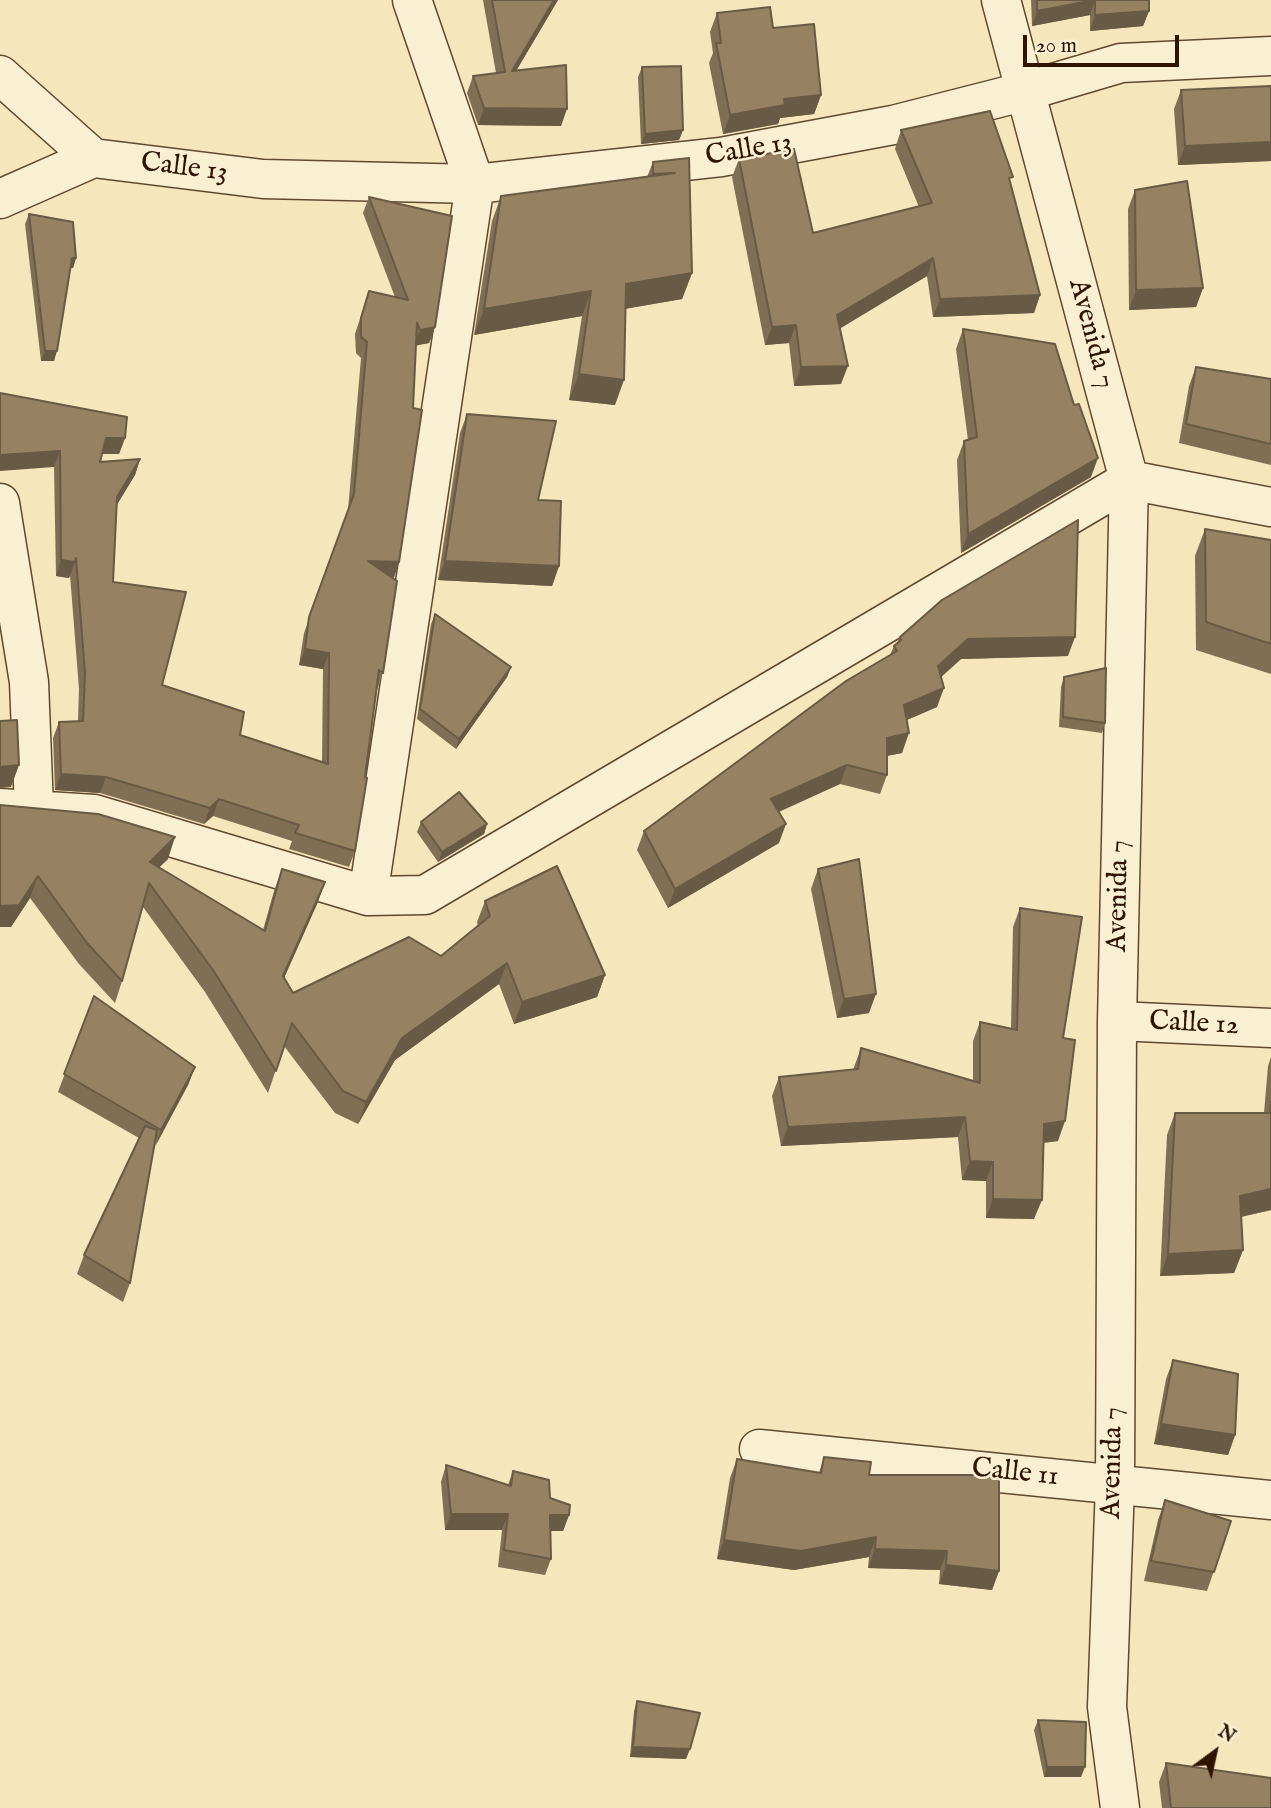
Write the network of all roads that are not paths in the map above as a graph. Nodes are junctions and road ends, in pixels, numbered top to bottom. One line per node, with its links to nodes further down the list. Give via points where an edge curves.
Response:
1 (412, 0): 7 (street)
2 (1001, 0): 5 (street, Avenida 7)
3 (1271, 56): 5 (street, Calle 13, via 1121,63)
4 (0, 75): 6 (street)
5 (1026, 91): 7 (street, Calle 13, via 893,125 720,157); 9 (street, Avenida 7)
6 (93, 158): 7 (street, Calle 13, via 263,179); 8 (street)
7 (475, 184): 13 (street)
8 (0, 198)
9 (1129, 480): 11 (street); 13 (street, via 425,895); 14 (street, Avenida 7)
10 (0, 503): 12 (street, via 29,682)
11 (1271, 507)
12 (17, 808): 13 (street, via 94,814)
13 (368, 896)
14 (1117, 1021): 15 (street, Calle 12); 17 (street, Avenida 7)
15 (1271, 1028)
16 (759, 1449): 17 (street, Calle 11)
17 (1115, 1484): 18 (street, Calle 11); 19 (street, Avenida 7, via 1107,1707)
18 (1271, 1500)
19 (1120, 1808)

